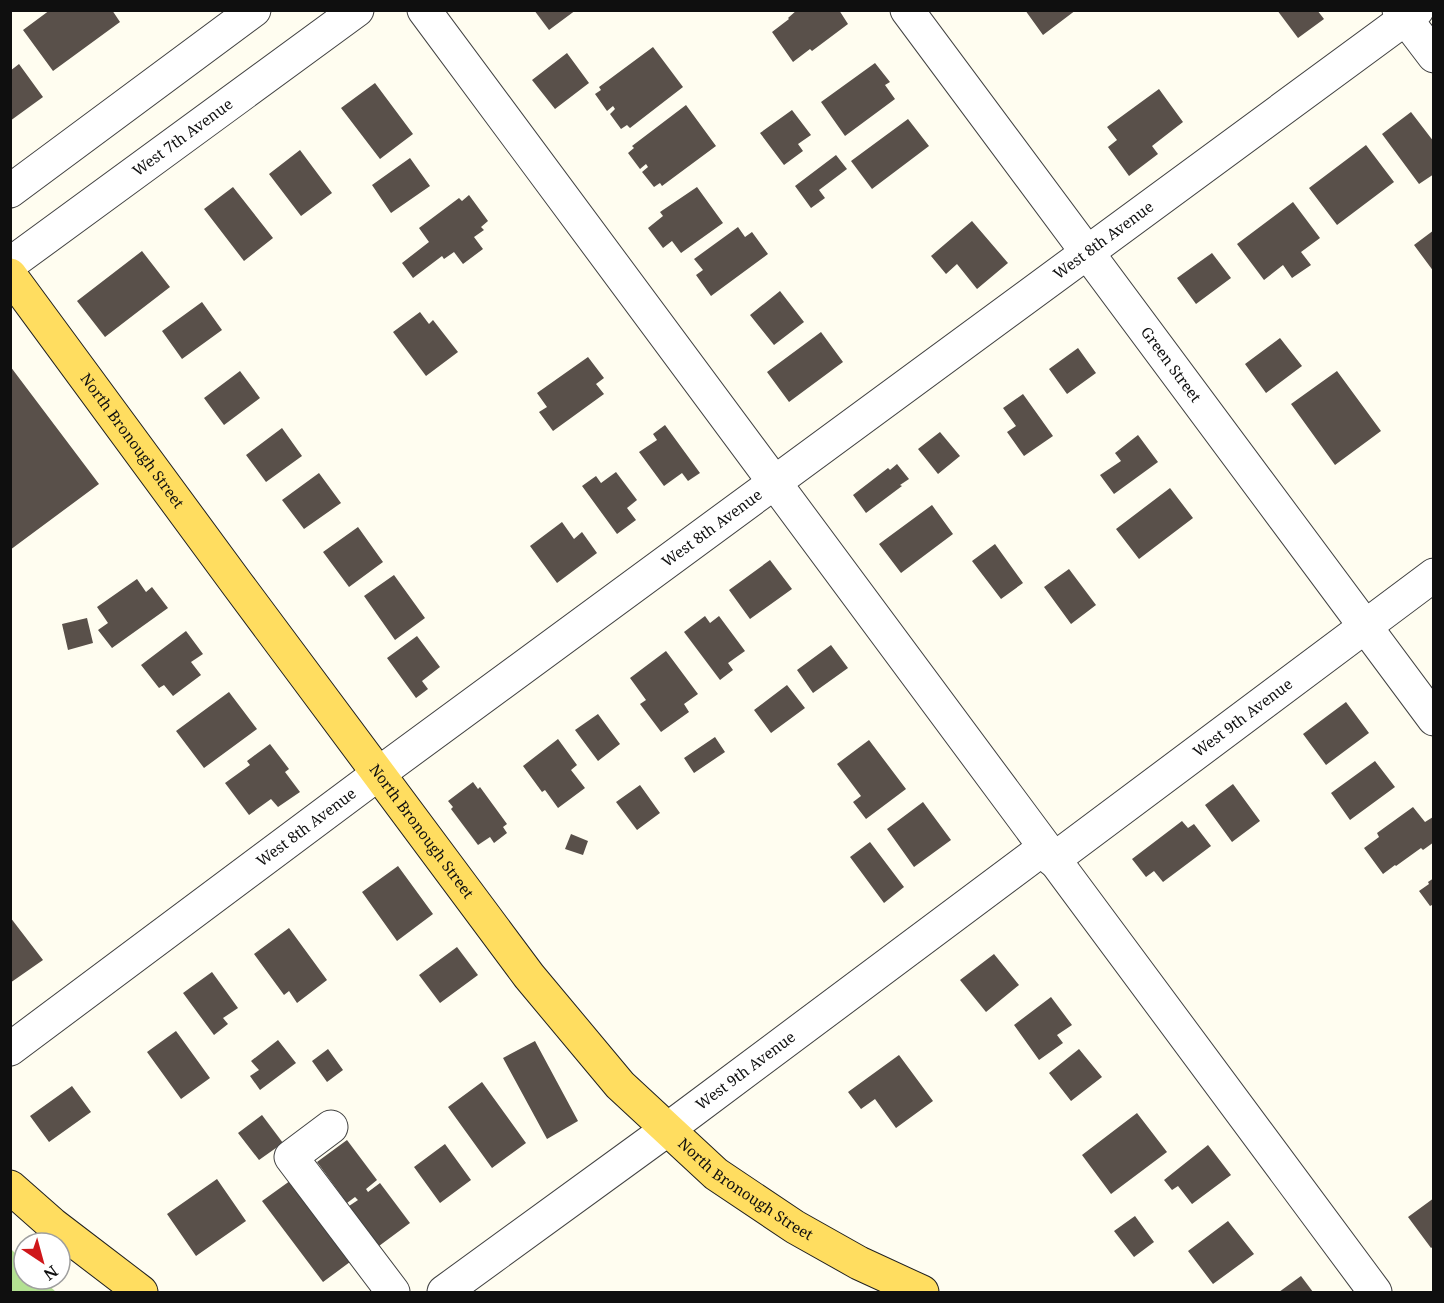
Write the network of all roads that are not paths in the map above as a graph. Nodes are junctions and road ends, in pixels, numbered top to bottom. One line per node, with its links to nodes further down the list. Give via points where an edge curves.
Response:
1 (254, 10): 7 (street)
2 (357, 10): 9 (street, West 7th Avenue)
3 (424, 10): 11 (street)
4 (907, 10): 8 (street, Green Street)
5 (1408, 13): 6 (street); 8 (street, West 8th Avenue)
6 (1434, 56)
7 (10, 191)
8 (1087, 254): 11 (street, West 8th Avenue); 13 (street, Green Street)
9 (10, 264)
10 (10, 275): 15 (main road, North Bronough Street)
11 (774, 483): 15 (street, West 8th Avenue); 16 (street)
12 (1434, 576): 13 (street, West 9th Avenue)
13 (1365, 627): 14 (street, Green Street); 16 (street, West 9th Avenue)
14 (1434, 719)
15 (378, 774): 17 (street, West 8th Avenue); 19 (main road, North Bronough Street, via 529,976 620,1085)
16 (1049, 854): 19 (street, West 9th Avenue); 25 (street)
17 (10, 1049)
18 (331, 1126): 22 (street, via 291,1157)
19 (668, 1129): 23 (street, West 9th Avenue); 24 (main road, North Bronough Street, via 716,1174 795,1227)
20 (10, 1187): 21 (main road)
21 (141, 1293)
22 (393, 1293)
23 (444, 1293)
24 (922, 1293)
25 (1375, 1293)

